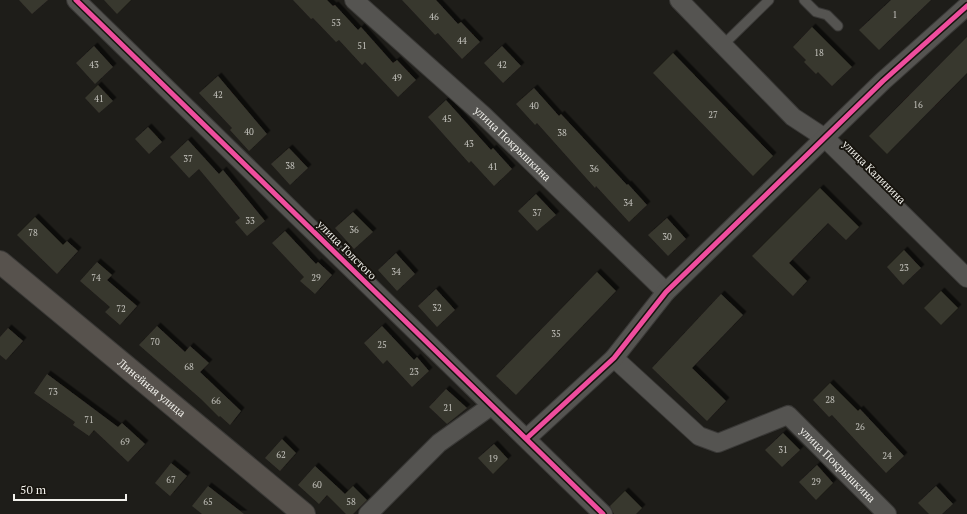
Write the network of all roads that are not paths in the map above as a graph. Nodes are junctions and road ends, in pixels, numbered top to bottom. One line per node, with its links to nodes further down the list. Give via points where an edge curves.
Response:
1 (76, 0): 14 (street, улица Толстого)
2 (354, 0): 12 (street, улица Покрышкина, via 483,115)
3 (679, 0): 8 (street, улица Калинина)
4 (769, 0): 8 (lane)
5 (804, 0): 7 (lane, via 816,12 827,15)
6 (967, 6): 9 (street, via 882,82)
7 (838, 26)
8 (723, 45): 9 (street, улица Калинина, via 793,117)
9 (825, 138): 11 (street, улица Калинина); 12 (street)
10 (0, 262): 16 (street, Линейная улица)
11 (967, 278)
12 (666, 292): 13 (street)
13 (614, 358): 15 (street); 19 (street, улица Покрышкина, via 699,436 718,443 788,415)
14 (491, 406): 15 (street, улица Толстого); 17 (street, via 439,443)
15 (527, 438): 18 (street, улица Толстого)
16 (304, 514)
17 (368, 514)
18 (603, 514)
19 (887, 514)

